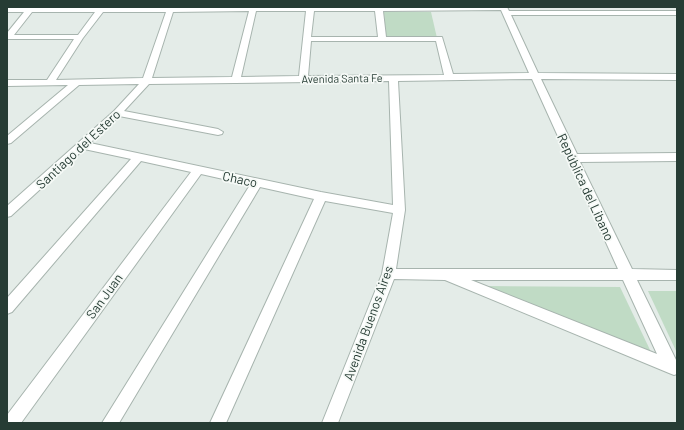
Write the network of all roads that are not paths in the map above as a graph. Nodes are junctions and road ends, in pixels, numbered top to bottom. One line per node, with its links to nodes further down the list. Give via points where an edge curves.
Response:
1 (381, 8): 4 (street); 7 (street); 13 (street)
2 (31, 9): 5 (street); 8 (street); 10 (street)
3 (170, 9): 6 (street); 8 (street); 22 (street)
4 (504, 9): 9 (street); 14 (street, República del Libano)
5 (7, 10)
6 (253, 10): 7 (street); 19 (street)
7 (310, 10): 12 (street)
8 (100, 11): 11 (street)
9 (677, 13)
10 (8, 37): 11 (street)
11 (80, 37): 20 (street)
12 (307, 39): 13 (street); 17 (street)
13 (382, 39): 15 (street, via 439,39)
14 (535, 76): 15 (street, Avenida Santa Fe); 16 (street, Avenida Santa Fe); 32 (street, República del Libano)
15 (449, 77): 18 (street, Avenida Santa Fe)
16 (677, 77)
17 (303, 78): 18 (street, Avenida Santa Fe); 19 (street, Avenida Santa Fe)
18 (394, 78): 36 (street, Avenida Buenos Aires)
19 (236, 80): 22 (street, Avenida Santa Fe)
20 (49, 82): 21 (street, Avenida Santa Fe); 24 (street, Avenida Santa Fe)
21 (77, 82): 22 (street, Avenida Santa Fe); 28 (street)
22 (146, 82): 26 (street, Santiago del Estero)
23 (7, 83): 24 (street, Avenida Santa Fe)
24 (20, 83): 25 (street)
25 (7, 93)
26 (117, 113): 27 (street); 29 (street, Santiago del Estero)
27 (218, 132)
28 (7, 141)
29 (82, 145): 30 (street, Chaco); 37 (street, Santiago del Estero)
30 (139, 157): 33 (street, Chaco); 42 (street)
31 (677, 157): 32 (street)
32 (573, 158): 41 (street, República del Libano)
33 (198, 170): 34 (street, Chaco); 44 (street, San Juan)
34 (257, 182): 35 (street, Chaco); 45 (street)
35 (320, 196): 36 (street, Chaco); 46 (street)
36 (399, 210): 38 (street, Avenida Buenos Aires)
37 (7, 214)
38 (389, 274): 39 (street); 47 (street, Avenida Buenos Aires)
39 (443, 274): 41 (street); 43 (street)
40 (677, 275): 41 (street)
41 (628, 276): 43 (street, República del Libano)
42 (7, 308)
43 (674, 368)
44 (11, 423)
45 (110, 423)
46 (218, 423)
47 (330, 423)

